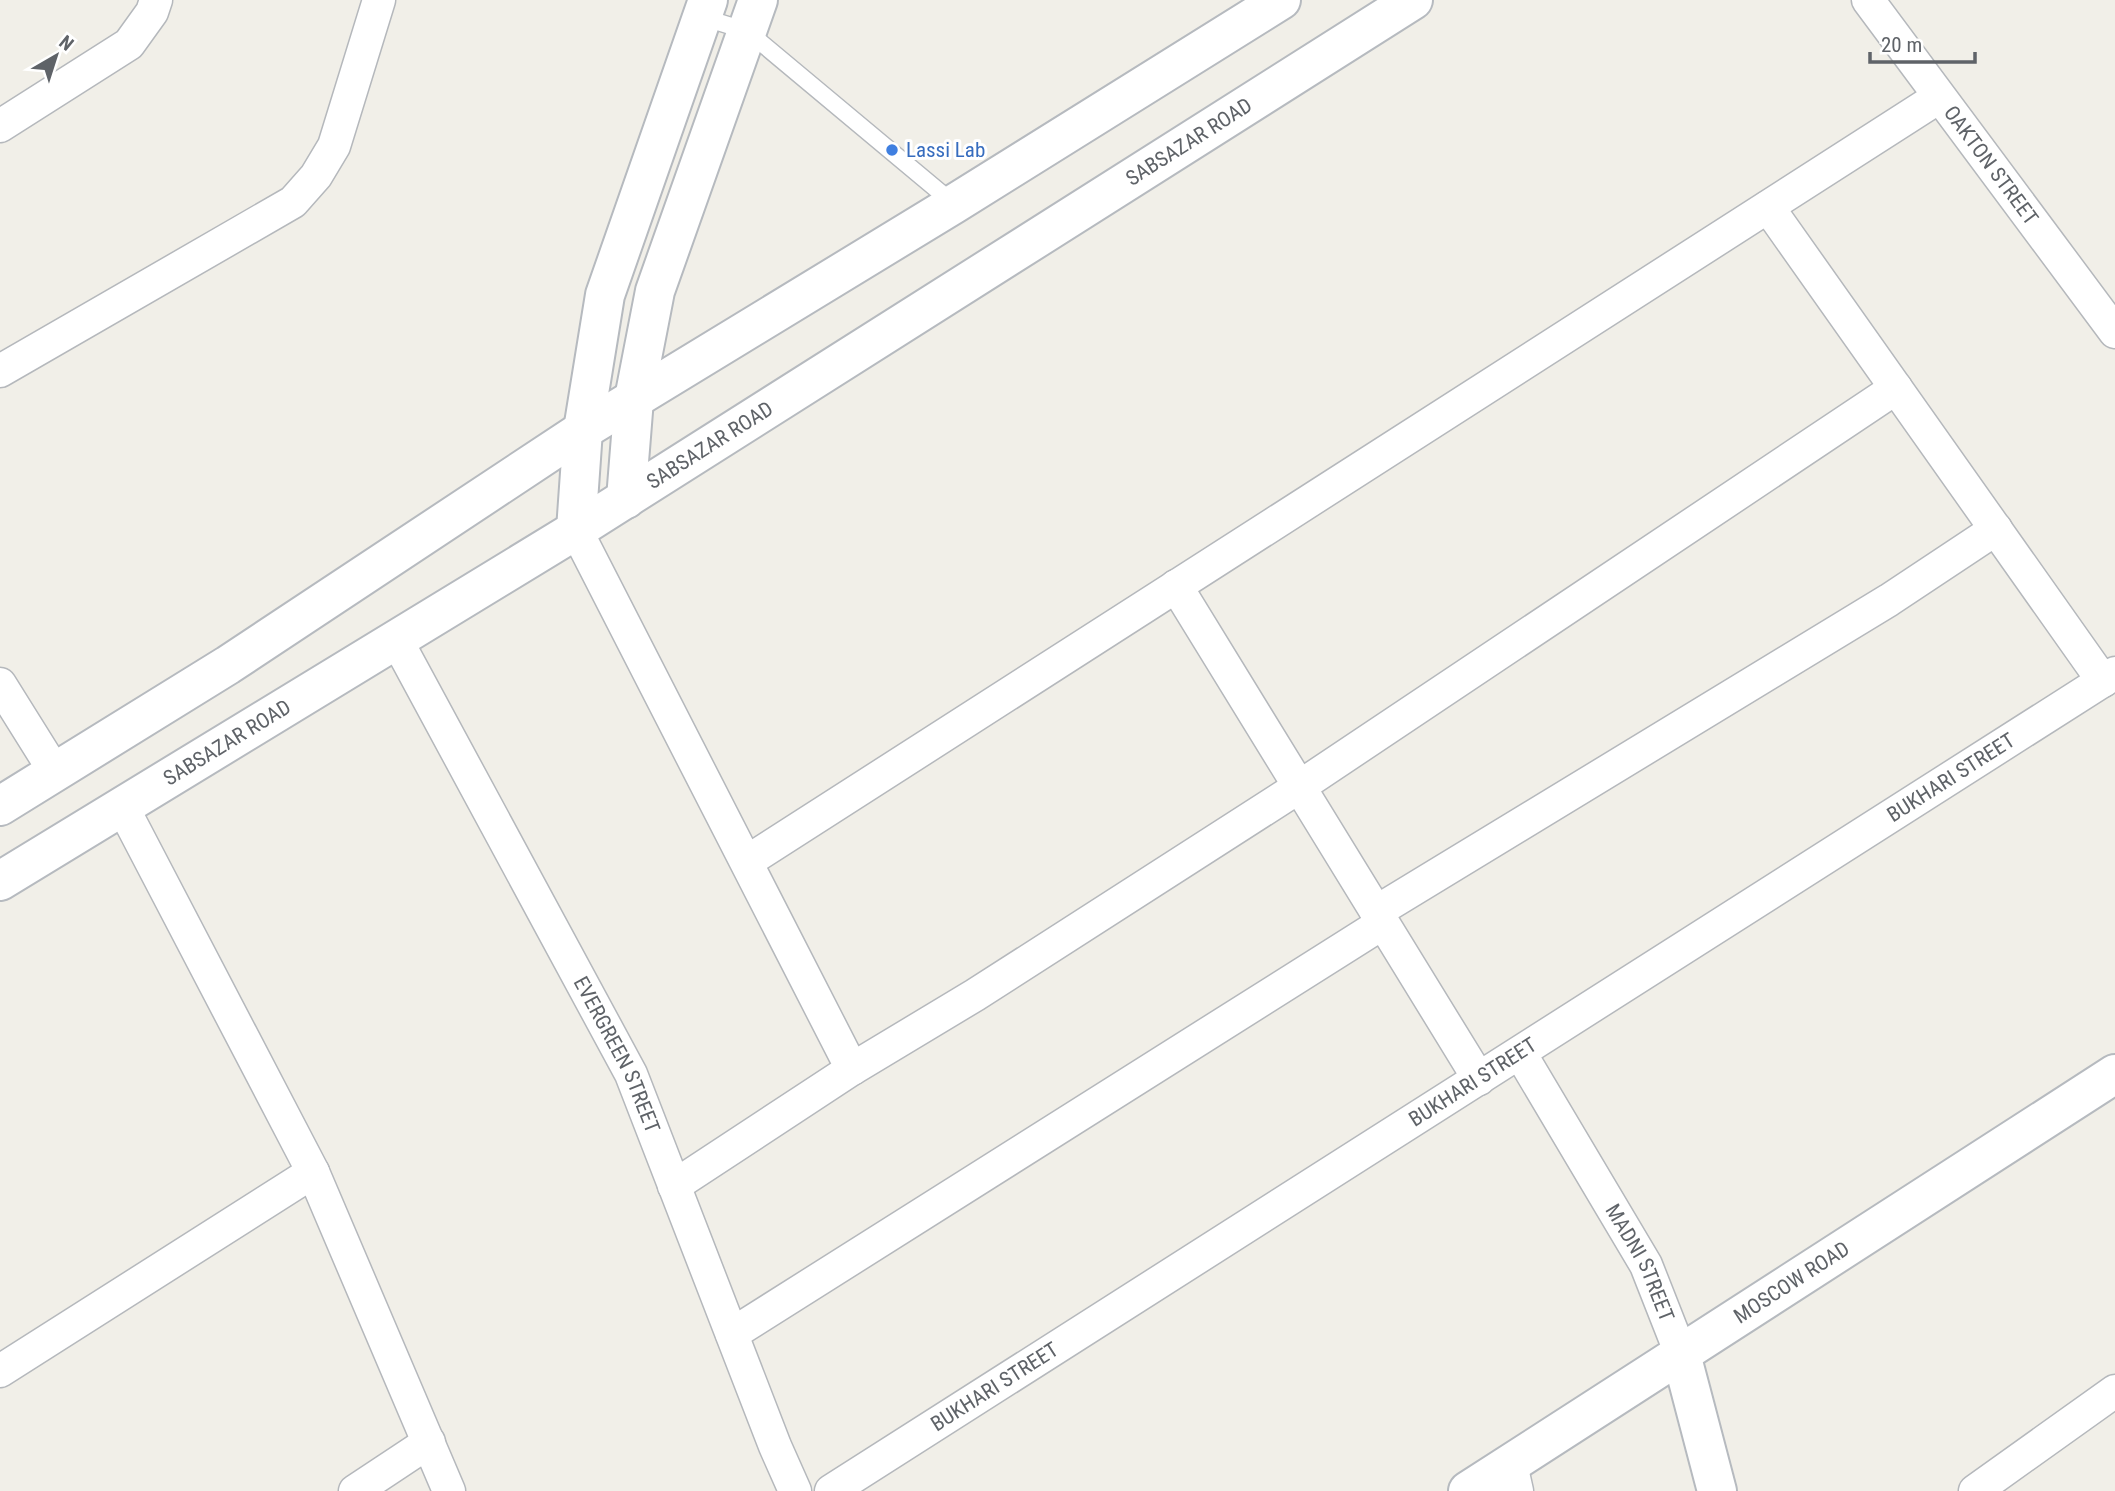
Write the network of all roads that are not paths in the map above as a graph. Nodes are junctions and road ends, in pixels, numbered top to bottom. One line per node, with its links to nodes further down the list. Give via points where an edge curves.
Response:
1 (156, 0): 9 (street, via 128,44)
2 (379, 0): 13 (street, via 334,146 293,202)
3 (1281, 0): 10 (main road)
4 (1413, 0): 17 (main road, SABSAZAR ROAD)
5 (1868, 0): 8 (street, OAKTON STREET)
6 (705, 8): 7 (lane); 16 (main road, via 605,295)
7 (753, 15): 10 (lane); 15 (main road, via 655,291)
8 (1940, 96): 11 (street); 12 (street, OAKTON STREET)
9 (0, 125)
10 (954, 204): 15 (main road)
11 (1768, 207): 14 (street); 20 (street)
12 (2115, 332)
13 (0, 372)
14 (1896, 388): 18 (street); 25 (street)
15 (634, 399): 16 (main road); 17 (main road)
16 (583, 430): 19 (main road); 24 (main road, via 228,666)
17 (626, 499): 19 (main road, SABSAZAR ROAD)
18 (1996, 529): 22 (street); 30 (street)
19 (576, 530): 21 (main road, SABSAZAR ROAD); 28 (street)
20 (1176, 586): 25 (street); 28 (street)
21 (396, 639): 27 (main road, SABSAZAR ROAD); 36 (street, EVERGREEN STREET, via 631,1074)
22 (2109, 677): 31 (street, BUKHARI STREET)
23 (0, 684): 24 (street)
24 (55, 772): 26 (main road)
25 (1299, 788): 30 (street); 32 (street)
26 (0, 806)
27 (122, 806): 29 (main road, SABSAZAR ROAD); 35 (street)
28 (748, 861): 32 (street)
29 (0, 881)
30 (1380, 917): 34 (street); 37 (street)
31 (1520, 1053): 34 (street, BUKHARI STREET); 38 (street, MADNI STREET, via 1646,1265)
32 (852, 1069): 36 (street)
33 (2115, 1074): 38 (main road, MOSCOW ROAD)
34 (1479, 1079): 47 (street, BUKHARI STREET)
35 (313, 1172): 39 (street); 41 (street)
36 (674, 1186): 37 (street, EVERGREEN STREET)
37 (732, 1334): 46 (street, EVERGREEN STREET)
38 (1681, 1354): 42 (main road, MOSCOW ROAD); 49 (main road, MADNI STREET)
39 (0, 1371)
40 (2115, 1391): 43 (street)
41 (429, 1442): 44 (street); 45 (street)
42 (1514, 1477): 48 (main road, MOSCOW ROAD)
43 (1980, 1490)
44 (355, 1491)
45 (449, 1491)
46 (794, 1491)
47 (831, 1491)
48 (1468, 1491)
49 (1717, 1491)

